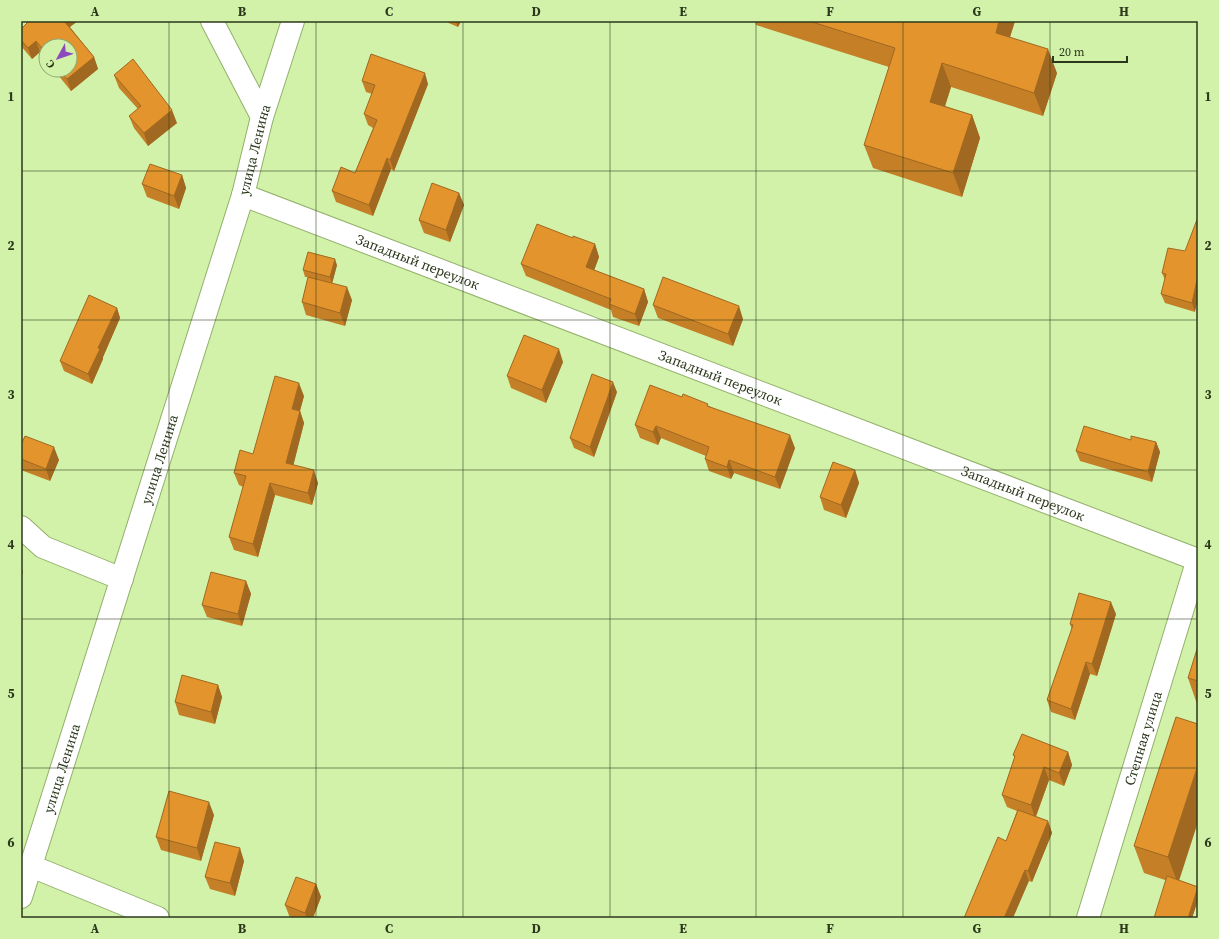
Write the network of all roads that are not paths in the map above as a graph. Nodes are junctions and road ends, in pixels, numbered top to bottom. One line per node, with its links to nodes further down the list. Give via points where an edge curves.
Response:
1 (212, 21): 3 (street)
2 (293, 21): 3 (street, улица Ленина)
3 (262, 117): 4 (street, улица Ленина)
4 (243, 195): 6 (street, Западный переулок); 7 (street, улица Ленина)
5 (21, 527): 7 (street, via 43,546)
6 (1198, 560): 11 (street, Степная улица)
7 (122, 579): 8 (street, улица Ленина)
8 (31, 866): 9 (street, улица Ленина); 10 (street)
9 (21, 897)
10 (158, 918)
11 (1088, 918)

